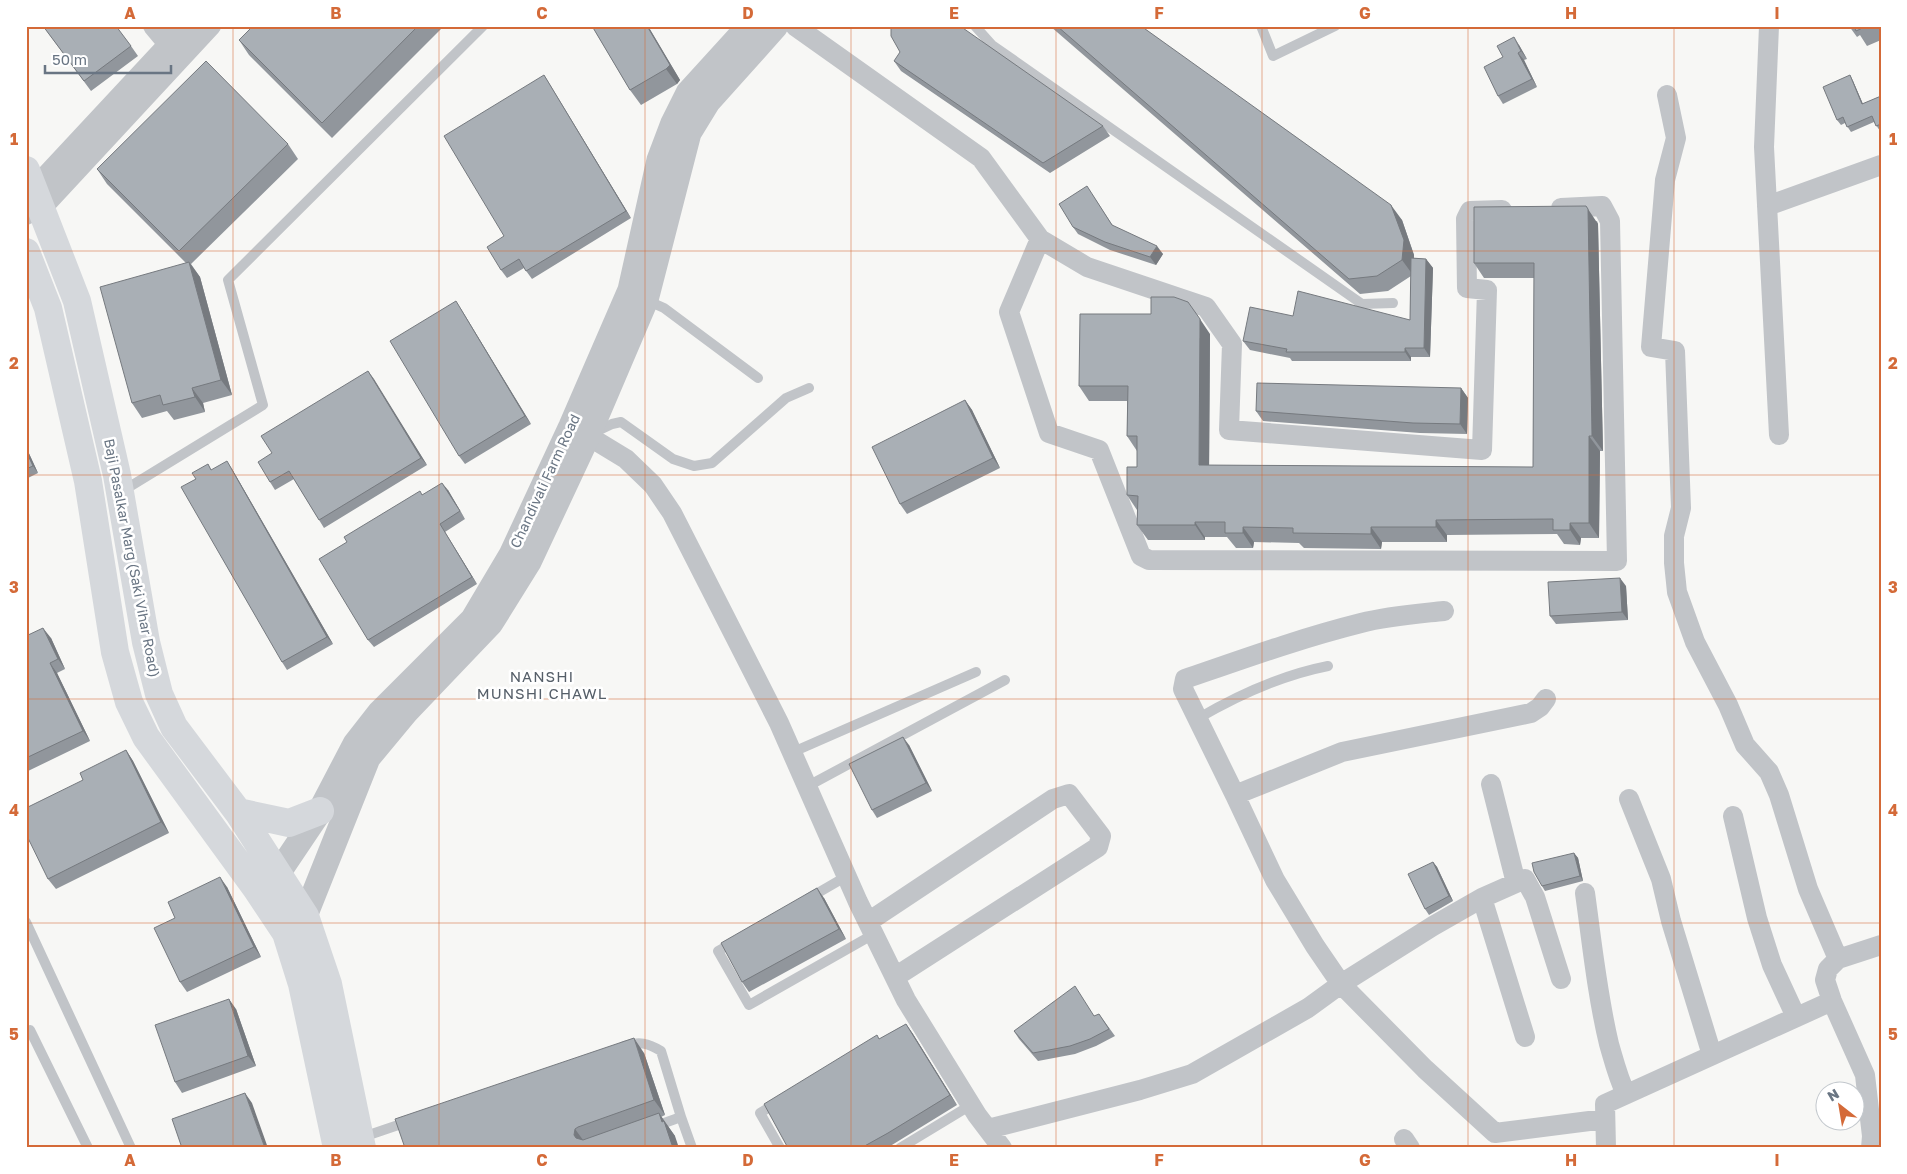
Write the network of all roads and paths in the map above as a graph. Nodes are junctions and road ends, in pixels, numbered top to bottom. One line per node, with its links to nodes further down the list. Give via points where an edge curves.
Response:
1 (210, 26): 10 (street)
2 (483, 26): 27 (lane, via 228,280 263,405)
3 (749, 26): 11 (street)
4 (776, 26): 11 (street)
5 (795, 26): 18 (street, via 981,158)
6 (975, 26): 21 (lane, via 992,45 1362,304)
7 (1261, 26): 8 (lane, via 1273,56)
8 (1334, 26)
9 (1769, 26): 15 (street, via 1764,147)
10 (174, 34): 14 (street)
11 (703, 93): 20 (street)
12 (1667, 95): 54 (street, via 1676,138 1665,180 1651,347 1675,351 1681,508 1674,536 1677,592 1694,642 1728,705 1745,745 1769,772 1780,795 1808,890)
13 (1881, 165): 15 (street)
14 (31, 194): 27 (main road, Baji Pasalkar Marg (Saki Vihar Road), via 77,301)
15 (1767, 206): 25 (street)
16 (1545, 208): 18 (street, via 1602,206 1610,221 1617,561 1149,560 1141,556 1099,450 1049,433 1010,312)
17 (1516, 209): 18 (street, via 1470,211 1466,219 1467,288 1487,290 1482,450 1228,430 1232,344 1206,307 1087,267)
18 (1040, 239)
19 (26, 252): 26 (main road, Baji Pasalkar Marg (Saki Vihar Road), via 48,308)
20 (638, 295): 22 (lane, via 664,308); 24 (street)
21 (1393, 303)
22 (758, 378)
23 (809, 388): 24 (lane, via 786,398 712,463 694,466 673,460 621,422)
24 (579, 431): 29 (street, via 529,562 491,623); 35 (street, via 626,459 653,484 672,512)
25 (1779, 435)
26 (88, 481): 27 (main road); 44 (main road, Baji Pasalkar Marg (Saki Vihar Road), via 115,652 130,702 146,736)
27 (118, 484): 41 (main road, Baji Pasalkar Marg (Saki Vihar Road), via 146,642 159,694 174,727)
28 (1444, 611): 34 (street, via 1362,622 1185,679 1183,689)
29 (453, 650): 40 (street, via 380,712 360,738); 50 (street, via 368,758)
30 (1328, 666): 34 (lane, via 1302,671 1246,694)
31 (976, 672): 35 (lane)
32 (1005, 680): 37 (lane)
33 (1546, 699): 38 (street, via 1531,713 1342,752)
34 (1197, 720): 38 (street)
35 (793, 752): 37 (street)
36 (1491, 784): 45 (street)
37 (808, 786): 43 (street)
38 (1235, 795): 57 (street, via 1275,880)
39 (1629, 799): 63 (street, via 1661,879)
40 (320, 811): 41 (main road, via 289,824); 44 (street)
41 (238, 812): 44 (main road, Baji Pasalkar Marg (Saki Vihar Road))
42 (1733, 816): 59 (street, via 1757,918 1772,965)
43 (847, 876): 48 (lane); 51 (street)
44 (267, 881): 50 (main road, Baji Pasalkar Marg (Saki Vihar Road))
45 (1516, 883): 47 (street); 56 (street, via 1525,879 1535,897)
46 (1585, 893): 65 (street, via 1598,988 1619,1082)
47 (1482, 898): 57 (street); 61 (street)
48 (801, 903)
49 (26, 922): 75 (lane)
50 (296, 925): 73 (main road, Baji Pasalkar Marg (Saki Vihar Road), via 328,984)
51 (871, 928): 52 (lane, via 749,1005 718,951); 55 (street); 55 (street, via 1053,799 1068,794 1101,836 1098,847)
52 (743, 937)
53 (1881, 945): 54 (street)
54 (1838, 959): 58 (street, via 1828,969 1825,980)
55 (895, 977): 67 (street, via 913,1020)
56 (1561, 979)
57 (1341, 984): 70 (street, via 1425,1069 1495,1133); 72 (street, via 1308,1008 1192,1074)
58 (1832, 1001): 59 (street); 64 (street)
59 (1796, 1017): 63 (street)
60 (26, 1031): 74 (lane, via 30,1030)
61 (1525, 1037)
62 (617, 1049): 68 (lane, via 635,1042 649,1044 661,1051)
63 (1712, 1055): 65 (street)
64 (1873, 1073): 81 (street)
65 (1626, 1094): 70 (street, via 1605,1104)
66 (785, 1098): 77 (lane, via 760,1113)
67 (971, 1105): 72 (street); 78 (lane)
68 (681, 1117): 71 (lane); 76 (lane)
69 (416, 1119): 73 (lane)
70 (1605, 1119): 80 (street)
71 (645, 1129)
72 (988, 1129): 79 (street)
73 (349, 1142)
74 (88, 1148)
75 (131, 1148)
76 (692, 1148)
77 (780, 1148)
78 (900, 1148)
79 (1002, 1148)
80 (1606, 1148)
81 (1871, 1148)

